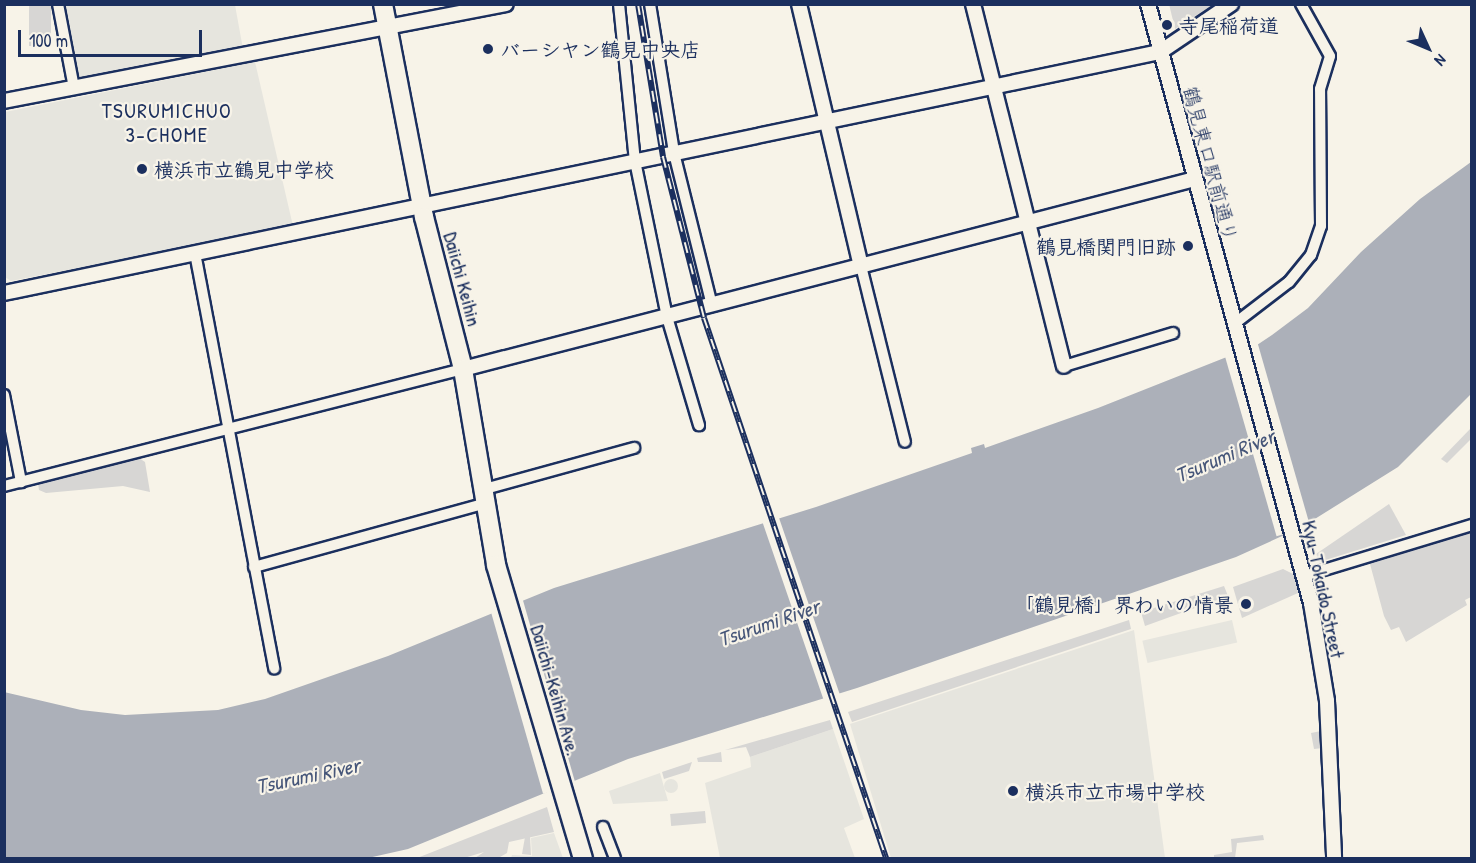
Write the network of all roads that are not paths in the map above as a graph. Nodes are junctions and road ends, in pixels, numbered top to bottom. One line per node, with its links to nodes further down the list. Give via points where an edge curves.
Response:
1 (58, 4): 14 (street)
2 (383, 4): 11 (highway, Daiichi Keihin)
3 (506, 4): 11 (street)
4 (618, 4): 18 (street)
5 (650, 4): 17 (street)
6 (799, 4): 16 (street)
7 (973, 4): 13 (street)
8 (1148, 4): 12 (street, 鶴見東口駅前通り)
9 (1231, 4): 12 (street)
10 (1301, 4): 27 (street, via 1329,56 1320,89 1321,226 1311,255 1289,282)
11 (388, 27): 14 (street); 20 (highway, Daiichi Keihin)
12 (1160, 52): 13 (street); 19 (street, 鶴見東口駅前通り)
13 (993, 85): 16 (street); 21 (street)
14 (74, 88): 15 (street)
15 (4, 100)
16 (827, 122): 17 (street); 23 (street)
17 (674, 153): 18 (street); 25 (street)
18 (635, 161): 20 (street); 26 (street)
19 (1195, 179): 21 (street); 27 (street, 鶴見東口駅前通り)
20 (422, 207): 22 (street); 30 (highway, Daiichi Keihin)
21 (1029, 224): 23 (street); 29 (street)
22 (195, 253): 24 (street); 33 (street)
23 (861, 266): 25 (street); 34 (street)
24 (4, 293)
25 (712, 305): 26 (street)
26 (667, 317): 30 (street); 32 (street)
27 (1236, 328): 42 (street, Kyu-Tokaido Street)
28 (1173, 333): 29 (street)
29 (1064, 366)
30 (463, 369): 33 (street); 38 (highway, Daiichi Keihin)
31 (4, 395): 36 (street)
32 (699, 425)
33 (228, 429): 36 (street); 41 (street)
34 (905, 442)
35 (634, 448): 38 (street)
36 (21, 482): 37 (street)
37 (4, 486)
38 (482, 497): 40 (highway, Daiichi Keihin); 41 (street)
39 (1472, 525): 42 (street)
40 (496, 565): 45 (highway, Daiichi-Keihin Ave.)
41 (254, 567): 43 (street)
42 (1304, 576): 47 (street, Kyu-Tokaido Street, via 1327,700)
43 (273, 669)
44 (603, 826): 46 (street)
45 (583, 858)
46 (615, 858)
47 (1334, 858)

